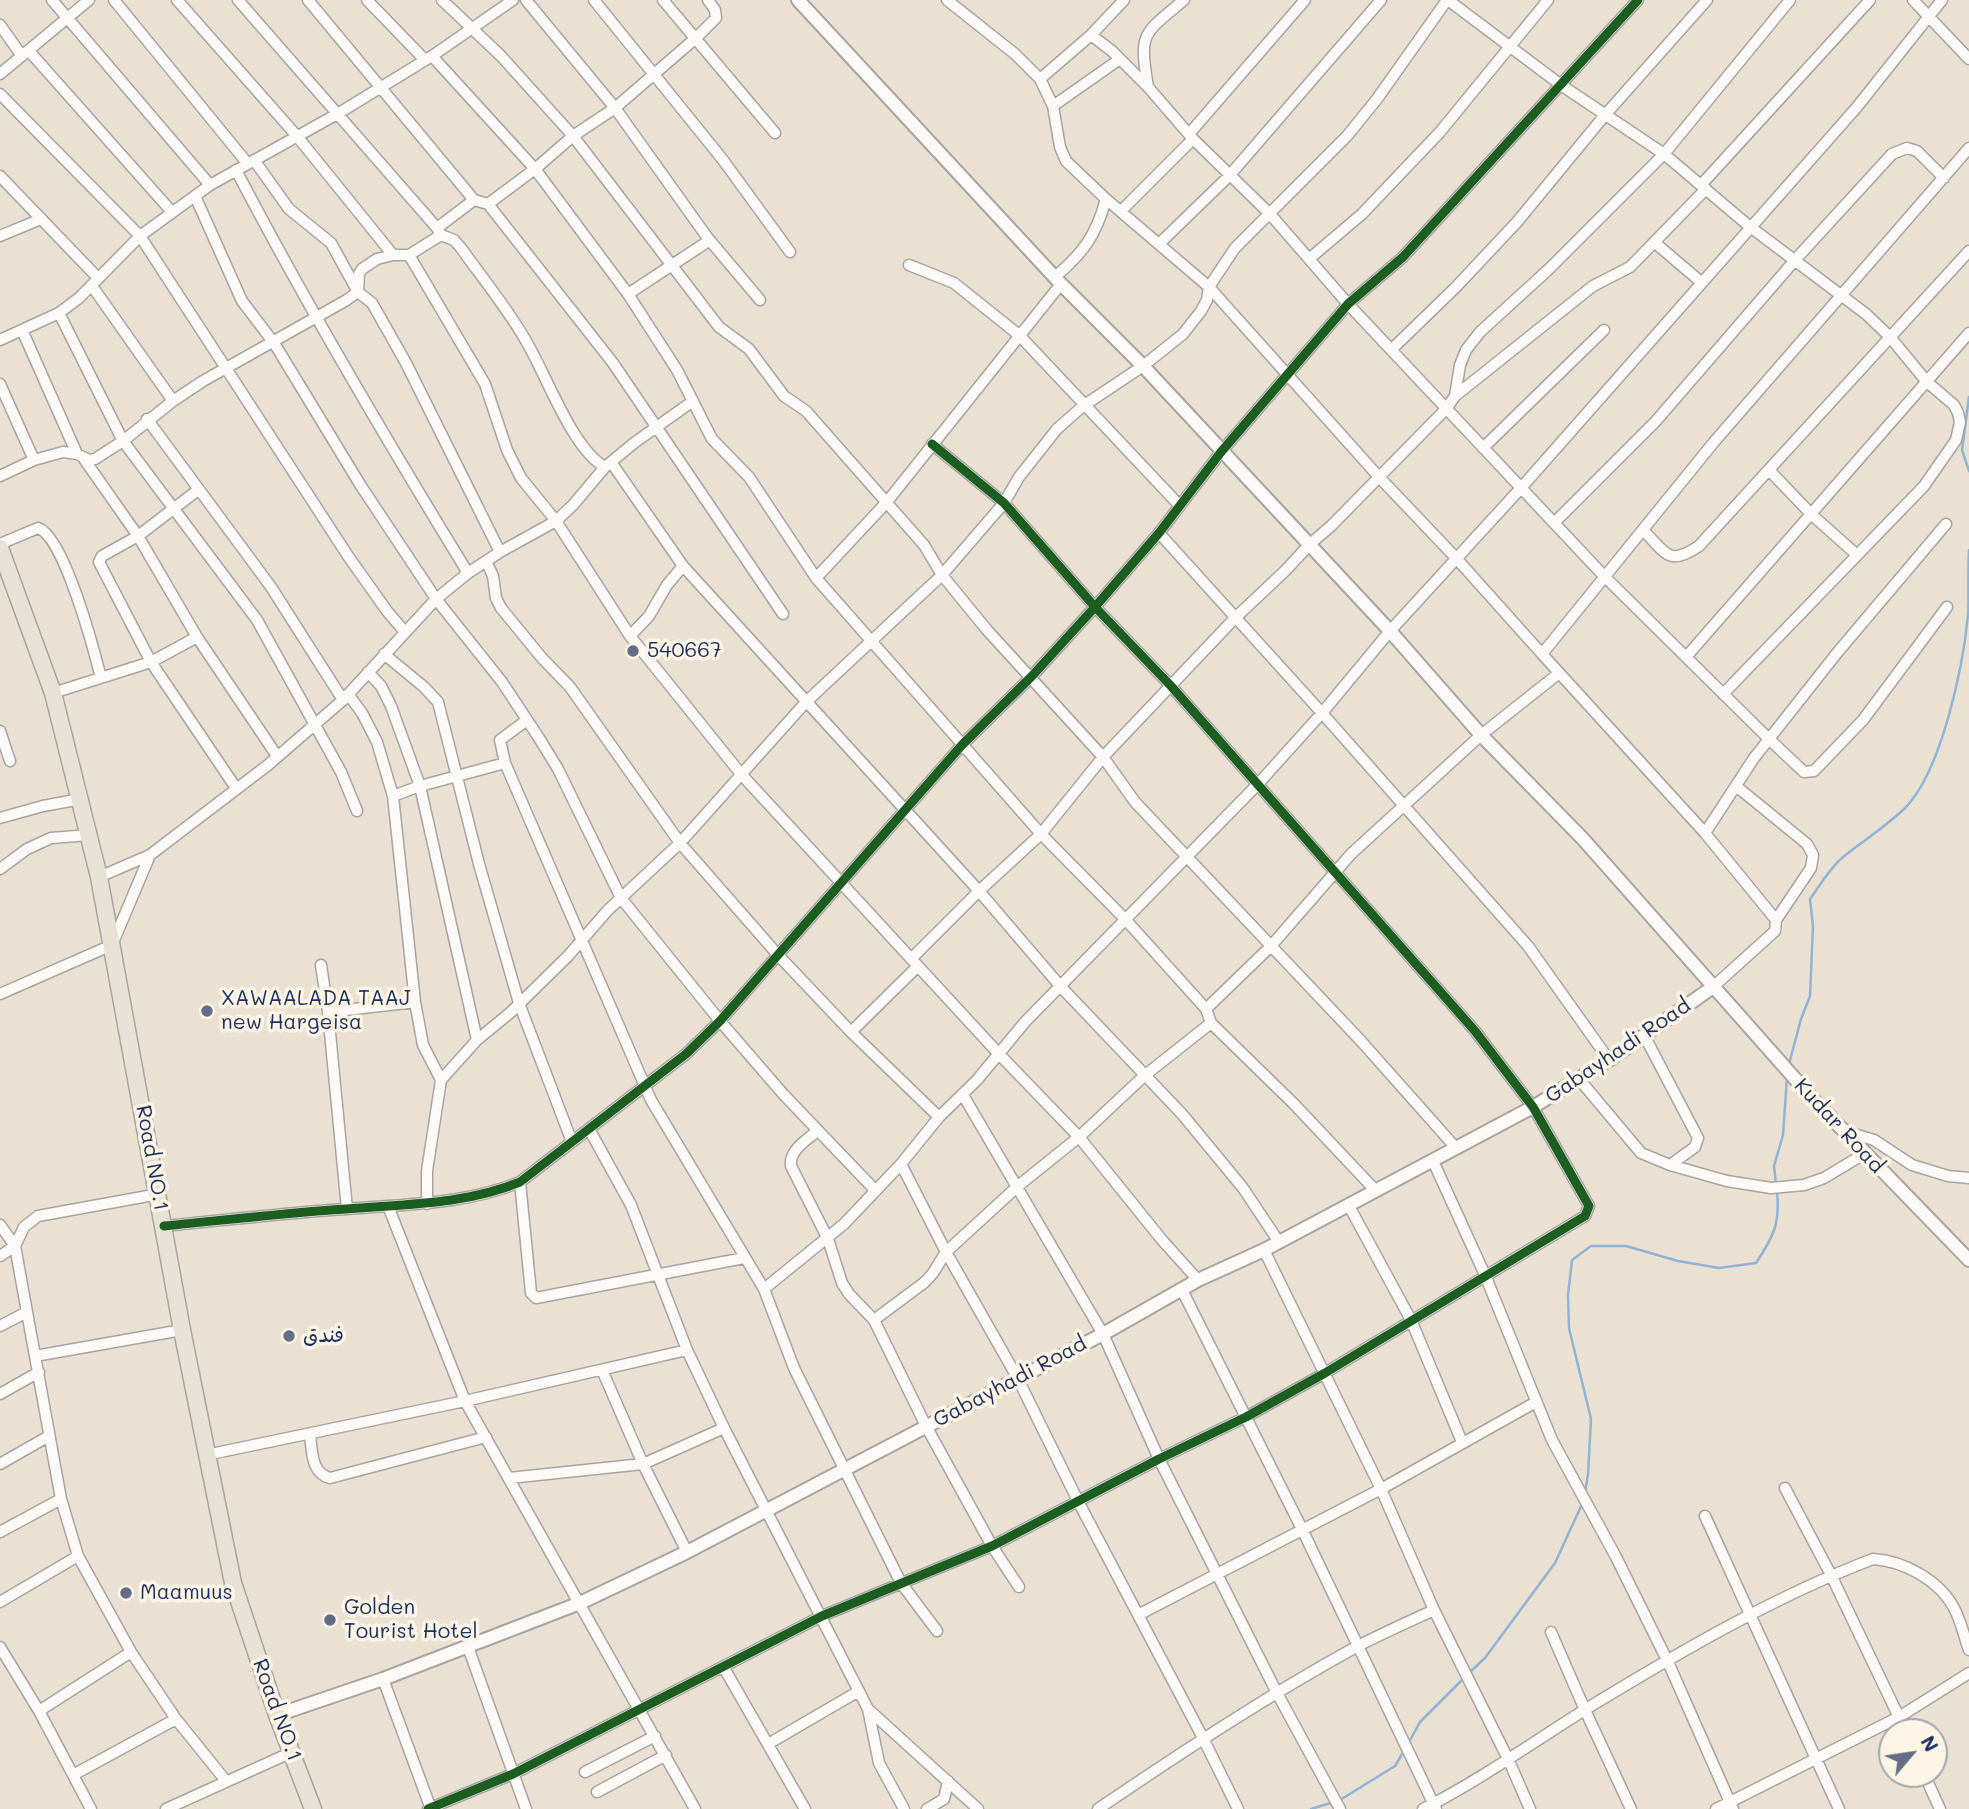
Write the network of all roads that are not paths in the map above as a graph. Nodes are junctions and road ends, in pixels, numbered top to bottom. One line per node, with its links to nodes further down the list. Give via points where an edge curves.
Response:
1 (52, 0): 33 (street)
2 (89, 0): 33 (street)
3 (114, 0): 61 (street)
4 (177, 0): 56 (street)
5 (238, 0): 53 (street)
6 (308, 0): 48 (street)
7 (367, 0): 41 (street)
8 (442, 0): 36 (street)
9 (492, 0): 31 (street)
10 (513, 0): 31 (street)
11 (526, 0): 52 (street)
12 (594, 0): 45 (street)
13 (663, 0): 38 (street)
14 (708, 0): 38 (street, via 716,18)
15 (798, 0): 92 (street, Kudar Road)
16 (947, 0): 46 (street)
17 (1112, 0): 34 (street)
18 (1124, 0): 34 (street)
19 (1184, 0): 49 (street, via 1146,35 1143,53)
20 (1305, 0): 58 (street)
21 (1381, 0): 65 (street)
22 (1448, 0): 30 (street); 75 (street, via 1347,136)
23 (1548, 0): 39 (street)
24 (1638, 0): 47 (street)
25 (1707, 0): 54 (street)
26 (1790, 0): 60 (street)
27 (1870, 0): 68 (street)
28 (1913, 0): 32 (street)
29 (1942, 0): 32 (street)
30 (1464, 4): 39 (street)
31 (500, 10): 36 (street)
32 (1929, 15): 42 (street); 77 (street, via 1857,107)
33 (65, 18): 40 (street); 67 (street)
34 (1106, 18): 37 (street)
35 (0, 24): 40 (street)
36 (473, 29): 41 (street); 57 (street)
37 (1091, 35): 43 (street); 46 (street)
38 (697, 37): 45 (street); 55 (street)
39 (1509, 47): 47 (street); 88 (street, via 1432,141 1362,214)
40 (26, 53): 44 (street); 74 (street)
41 (428, 58): 48 (street); 62 (street)
42 (1969, 58)
43 (1120, 60): 49 (street); 51 (street)
44 (0, 74)
45 (655, 74): 52 (street); 85 (street)
46 (1040, 79): 51 (street)
47 (1561, 85): 54 (street); 100 (street, via 1403,257)
48 (381, 87): 53 (street); 71 (street)
49 (1148, 87): 58 (street)
50 (0, 94): 80 (street)
51 (1053, 106): 70 (street, via 1066,161)
52 (615, 107): 57 (street); 81 (street)
53 (339, 113): 56 (street); 78 (street)
54 (1605, 115): 60 (street); 110 (street, via 1517,222)
55 (775, 132)
56 (296, 135): 61 (street); 86 (street)
57 (573, 136): 62 (street); 90 (street)
58 (1191, 136): 65 (street); 73 (street)
59 (1969, 148): 66 (street)
60 (1664, 154): 68 (street); 116 (street, via 1480,332 1460,365)
61 (251, 162): 63 (street); 96 (street, via 289,209 331,243)
62 (535, 169): 72 (street); 97 (street)
63 (236, 170): 67 (street); 102 (street)
64 (0, 176): 76 (street)
65 (1228, 176): 75 (street); 83 (street)
66 (1944, 178): 89 (street, via 1917,151 1907,148 1892,154); 98 (street)
67 (210, 185): 69 (street)
68 (1704, 187): 77 (street); 82 (street)
69 (195, 196): 74 (street); 109 (street, via 235,288)
70 (1106, 199): 73 (street); 92 (street, via 1094,234)
71 (474, 201): 72 (street); 78 (street)
72 (488, 204): 122 (street, via 613,363)
73 (1121, 211): 83 (street)
74 (172, 212): 80 (street)
75 (1270, 214): 88 (street); 95 (street, via 1235,248)
76 (41, 219): 79 (street); 93 (street)
77 (1749, 226): 89 (street); 94 (street)
78 (439, 232): 87 (street); 129 (street, via 461,248 526,340 588,454)
79 (0, 236)
80 (140, 236): 93 (street); 112 (street)
81 (707, 236): 90 (street, via 707,242); 99 (street)
82 (1654, 242): 94 (street); 116 (street, via 1630,267 1593,286)
83 (1160, 243): 95 (street)
84 (1969, 251): 107 (street)
85 (790, 252)
86 (393, 255): 87 (street); 96 (street, via 362,269)
87 (409, 255): 140 (street, via 485,384 521,478)
88 (1309, 259): 100 (street)
89 (1795, 260): 98 (street); 141 (street, via 1656,421)
90 (672, 264): 97 (street); 135 (street, via 719,327 749,349 784,396 806,411)
91 (909, 265): 106 (street, via 954,283)
92 (1058, 280): 106 (street); 111 (street, Kudar Road)
93 (95, 282): 101 (street); 117 (street)
94 (1701, 282): 133 (street)
95 (1209, 287): 111 (street, via 1193,323); 113 (street)
96 (358, 292): 102 (street); 148 (street, via 372,303 406,363)
97 (628, 294): 118 (street)
98 (1842, 296): 107 (street); 143 (street)
99 (760, 300)
100 (1348, 304): 110 (street); 113 (street)
101 (59, 313): 103 (street); 123 (street)
102 (316, 318): 109 (street); 153 (street)
103 (22, 330): 108 (street); 127 (street)
104 (1604, 330): 125 (street)
105 (1969, 333): 114 (street)
106 (1018, 335): 119 (street); 124 (street)
107 (1890, 337): 114 (street); 130 (street)
108 (0, 340)
109 (274, 343): 112 (street); 157 (street, via 360,486)
110 (1391, 351): 120 (street)
111 (1143, 366): 119 (street); 126 (street, Kudar Road)
112 (228, 368): 117 (street); 162 (street, via 348,556)
113 (1289, 375): 126 (street); 132 (street)
114 (1927, 382): 139 (street); 149 (street, via 1954,405 1960,422 1956,440 1924,485)
115 (0, 384): 128 (street)
116 (1455, 396): 120 (street)
117 (173, 401): 121 (street)
118 (693, 401): 122 (street); 156 (street, via 712,439 749,477)
119 (1083, 406): 136 (street, via 1037,452); 137 (street)
120 (1446, 409): 125 (street); 132 (street)
121 (148, 419): 123 (street); 134 (street)
122 (657, 427): 129 (street); 160 (street)
123 (123, 441): 127 (street, via 95,459); 138 (street)
124 (932, 444): 135 (street); 136 (street)
125 (1483, 448): 133 (street)
126 (1221, 452): 137 (street); 146 (street, Kudar Road)
127 (80, 456): 128 (street, via 63,452); 145 (street)
128 (34, 460): 131 (street)
129 (608, 465): 140 (street); 152 (street)
130 (1770, 471): 139 (street); 143 (street, via 1699,546 1681,557 1668,555)
131 (0, 476)
132 (1379, 477): 146 (street); 150 (street)
133 (1521, 488): 141 (street); 150 (street)
134 (198, 490): 138 (street); 178 (street)
135 (886, 503): 154 (street, via 924,545); 156 (street)
136 (1004, 503): 154 (street); 158 (street)
137 (1180, 506): 144 (street)
138 (174, 508): 145 (street); 182 (street, via 257,620)
139 (1811, 514): 149 (street); 169 (street)
140 (556, 521): 148 (street); 164 (street)
141 (1554, 523): 155 (street)
142 (1946, 524): 185 (street)
143 (1643, 530): 155 (street)
144 (1159, 533): 158 (street); 161 (street)
145 (138, 536): 165 (street); 170 (street, via 99,562)
146 (1309, 545): 161 (street); 163 (street, Kudar Road)
147 (0, 546): 174 (street, via 38,528 47,533 87,624); 176 (highway, Road NO.1)
148 (500, 552): 151 (street)
149 (1857, 555): 177 (street)
150 (1456, 558): 163 (street); 168 (street)
151 (486, 561): 153 (street); 206 (street, via 501,608 570,687)
152 (683, 566): 164 (street); 179 (street)
153 (468, 573): 157 (street)
154 (942, 575): 166 (street); 173 (street)
155 (1604, 576): 168 (street); 169 (street)
156 (816, 578): 166 (street)
157 (436, 599): 162 (street); 181 (street)
158 (1094, 607): 173 (street); 175 (street)
159 (1947, 607): 185 (street, via 1863,720 1814,771 1804,772)
160 (783, 614)
161 (1235, 618): 175 (street); 180 (street)
162 (404, 631): 167 (street)
163 (1390, 631): 180 (street); 184 (street, Kudar Road)
164 (630, 636): 191 (street)
165 (197, 637): 170 (street); 187 (street)
166 (869, 641): 179 (street); 186 (street)
167 (384, 654): 171 (street); 192 (street, via 438,702)
168 (1542, 654): 172 (street)
169 (1686, 657): 177 (street)
170 (151, 662): 174 (street); 196 (street)
171 (368, 672): 178 (street); 194 (street, via 391,706)
172 (1558, 674): 184 (street); 203 (street)
173 (1032, 676): 186 (street); 188 (street)
174 (101, 678): 176 (street)
175 (1171, 686): 188 (street); 193 (street)
176 (53, 693): 198 (highway, Road NO.1)
177 (1723, 694): 185 (street)
178 (346, 697): 182 (street); 197 (street, via 362,713 377,742)
179 (806, 702): 191 (street); 200 (street)
180 (1322, 713): 193 (street); 199 (street)
181 (527, 720): 190 (street, via 500,740); 214 (street, via 558,769)
182 (315, 726): 187 (street); 201 (street)
183 (0, 730): 189 (street)
184 (1481, 735): 199 (street); 224 (street, Kudar Road, via 1584,839)
185 (1769, 740): 195 (street)
186 (962, 745): 200 (street); 204 (street)
187 (277, 756): 196 (street)
188 (1103, 757): 204 (street); 208 (street, via 1135,802)
189 (10, 761)
190 (505, 763): 192 (street); 217 (street)
191 (741, 774): 206 (street); 212 (street)
192 (457, 776): 194 (street); 227 (street)
193 (1258, 784): 208 (street); 210 (street)
194 (420, 786): 197 (street); 234 (street)
195 (1736, 786): 203 (street); 216 (street, via 1807,844 1813,855 1811,868)
196 (236, 788): 207 (street)
197 (393, 796): 226 (street)
198 (81, 799): 202 (street); 205 (highway, Road NO.1)
199 (1404, 805): 210 (street); 236 (street, via 1528,946)
200 (905, 810): 212 (street); 213 (street)
201 (357, 811)
202 (0, 818)
203 (1705, 832): 216 (street)
204 (1041, 834): 213 (street); 215 (street)
205 (89, 835): 209 (street, via 51,838); 211 (highway, Road NO.1)
206 (680, 843): 214 (street); 220 (street)
207 (150, 855): 211 (street); 218 (street)
208 (1186, 858): 215 (street); 219 (street)
209 (0, 869)
210 (1335, 872): 219 (street); 242 (street, via 1475,1031)
211 (99, 877): 218 (highway, Road NO.1)
212 (841, 884): 220 (street); 221 (street)
213 (979, 891): 221 (street); 223 (street)
214 (621, 898): 217 (street); 230 (street)
215 (1125, 919): 223 (street); 228 (street)
216 (1776, 920): 224 (street, via 1775,931)
217 (582, 939): 227 (street); 240 (street)
218 (112, 944): 225 (street); 259 (highway, Road NO.1)
219 (1271, 946): 228 (street); 249 (street)
220 (778, 955): 230 (street); 232 (street)
221 (914, 962): 232 (street); 235 (street)
222 (321, 965): 229 (street)
223 (1061, 987): 235 (street); 237 (street)
224 (1713, 987): 233 (street, Gabayhadi Road); 246 (street, Kudar Road)
225 (0, 994)
226 (415, 1002): 229 (street); 239 (street, via 423,1045)
227 (519, 1003): 234 (street); 248 (street)
228 (1206, 1009): 231 (street)
229 (328, 1012): 263 (street)
230 (720, 1021): 240 (street); 245 (street)
231 (1211, 1024): 237 (street); 258 (street)
232 (851, 1032): 243 (street)
233 (1644, 1035): 236 (street, Gabayhadi Road); 253 (street, via 1698,1138 1695,1147)
234 (477, 1040): 239 (street)
235 (998, 1053): 241 (street); 247 (street)
236 (1609, 1060): 238 (street, Gabayhadi Road)
237 (1144, 1076): 247 (street); 267 (street, via 1205,1141)
238 (1579, 1079): 242 (street, Gabayhadi Road); 253 (street, via 1641,1153)
239 (441, 1080): 260 (street, via 427,1171)
240 (645, 1086): 244 (street); 272 (street)
241 (963, 1095): 243 (street); 256 (street)
242 (1533, 1107): 249 (street, Gabayhadi Road); 275 (street, via 1588,1211)
243 (939, 1118): 252 (street)
244 (589, 1129): 248 (street); 274 (street, via 631,1205)
245 (817, 1131): 257 (street); 266 (street, via 790,1158)
246 (1843, 1131): 250 (street, Kudar Road); 254 (street, via 1874,1140 1912,1165)
247 (1079, 1137): 256 (street); 276 (street)
248 (572, 1142): 255 (street)
249 (1456, 1148): 251 (street, Gabayhadi Road)
250 (1864, 1154): 253 (street, via 1824,1178 1771,1188); 273 (street, Kudar Road)
251 (1433, 1161): 258 (street, Gabayhadi Road); 275 (street)
252 (901, 1164): 257 (street); 270 (street)
253 (1670, 1165)
254 (1969, 1178)
255 (520, 1182): 260 (street, via 474,1197); 274 (street, via 531,1293 536,1298)
256 (1018, 1186): 270 (street); 284 (street)
257 (875, 1190): 266 (street)
258 (1376, 1191): 262 (street, Gabayhadi Road)
259 (159, 1194): 265 (highway, Road NO.1); 268 (street, via 38,1216 24,1227)
260 (427, 1204): 261 (street)
261 (388, 1206): 263 (street); 292 (street)
262 (1349, 1206): 267 (street, Gabayhadi Road); 281 (street)
263 (347, 1209): 265 (street)
264 (0, 1225): 268 (street)
265 (164, 1226): 283 (highway, Road NO.1)
266 (828, 1239): 277 (street); 280 (street, via 842,1283)
267 (1279, 1242): 269 (street, Gabayhadi Road)
268 (15, 1246): 271 (street); 279 (street)
269 (1264, 1250): 276 (street, Gabayhadi Road); 289 (street)
270 (946, 1252): 280 (street, via 925,1282); 290 (street)
271 (0, 1256)
272 (744, 1258): 274 (street); 277 (street)
273 (1969, 1260)
274 (658, 1273): 285 (street)
275 (1485, 1275): 281 (street); 293 (street)
276 (1198, 1280): 278 (street, Gabayhadi Road)
277 (764, 1289): 305 (street, via 794,1368)
278 (1182, 1290): 284 (street, Gabayhadi Road); 294 (street)
279 (27, 1312): 282 (street); 286 (street)
280 (874, 1320): 295 (street)
281 (1411, 1320): 289 (street); 300 (street)
282 (0, 1326)
283 (182, 1330): 286 (street); 301 (highway, Road NO.1)
284 (1103, 1334): 290 (street, Gabayhadi Road); 302 (street)
285 (687, 1350): 287 (street); 296 (street)
286 (36, 1356): 288 (street)
287 (602, 1370): 292 (street); 304 (street)
288 (39, 1372): 291 (street); 298 (street)
289 (1325, 1373): 294 (street); 308 (street)
290 (1017, 1377): 295 (street, Gabayhadi Road); 310 (street)
291 (0, 1394)
292 (465, 1401): 297 (street); 299 (street)
293 (1536, 1402): 300 (street); 335 (street, via 1562,1461)
294 (1246, 1418): 302 (street); 313 (street)
295 (926, 1426): 305 (street, Gabayhadi Road); 315 (street)
296 (724, 1428): 304 (street); 311 (street)
297 (310, 1434): 299 (street, via 314,1466 330,1478); 301 (street)
298 (49, 1436): 303 (street); 309 (street)
299 (486, 1437): 306 (street)
300 (1462, 1442): 308 (street)
301 (206, 1455): 345 (highway, Road NO.1, via 233,1583)
302 (1159, 1459): 310 (street); 318 (street)
303 (0, 1464)
304 (643, 1464): 306 (street); 316 (street)
305 (844, 1470): 311 (street, Gabayhadi Road); 320 (street)
306 (509, 1478): 323 (street)
307 (1785, 1488): 319 (street)
308 (1381, 1489): 313 (street); 324 (street)
309 (61, 1499): 314 (street); 317 (street)
310 (1079, 1503): 315 (street); 325 (street)
311 (765, 1510): 316 (street, Gabayhadi Road); 327 (street)
312 (1706, 1516): 326 (street)
313 (1301, 1529): 318 (street); 330 (street)
314 (0, 1532)
315 (992, 1546): 320 (street); 321 (street)
316 (687, 1552): 323 (street, Gabayhadi Road)
317 (78, 1556): 322 (street); 334 (street)
318 (1219, 1574): 325 (street); 340 (street)
319 (1831, 1575): 326 (street); 333 (street, via 1873,1559 1887,1560 1923,1576 1954,1608); 346 (street)
320 (901, 1583): 327 (street); 328 (street)
321 (1019, 1587)
322 (0, 1602)
323 (580, 1603): 332 (street, Gabayhadi Road); 341 (street)
324 (1434, 1610): 330 (street); 354 (street)
325 (1138, 1615): 349 (street)
326 (1751, 1615): 335 (street); 353 (street)
327 (822, 1616): 336 (street); 339 (street)
328 (937, 1631)
329 (1551, 1632): 343 (street)
330 (1358, 1646): 340 (street); 364 (street)
331 (0, 1647): 344 (street)
332 (468, 1647): 338 (street, Gabayhadi Road); 356 (street)
333 (1969, 1650)
334 (131, 1652): 344 (street); 347 (street)
335 (1668, 1662): 343 (street); 363 (street)
336 (724, 1668): 341 (street); 350 (street)
337 (1969, 1673): 346 (street)
338 (383, 1679): 345 (street, Gabayhadi Road); 368 (street)
339 (859, 1691): 342 (street); 350 (street)
340 (1277, 1693): 349 (street); 377 (street)
341 (638, 1708): 348 (street); 356 (street)
342 (868, 1709): 359 (street); 372 (street, via 879,1763)
343 (1585, 1710): 354 (street); 380 (street)
344 (39, 1711): 357 (street)
345 (277, 1715): 351 (highway, Road NO.1)
346 (1899, 1717): 353 (street)
347 (176, 1719): 357 (street); 358 (street)
348 (654, 1736): 352 (street); 355 (street)
349 (1203, 1738): 375 (street); 376 (street)
350 (768, 1744): 371 (street)
351 (292, 1752): 358 (street); 367 (highway, Road NO.1)
352 (666, 1755): 361 (street); 370 (street)
353 (1815, 1759): 363 (street); 382 (street)
354 (1509, 1761): 364 (street); 379 (street)
355 (586, 1772)
356 (513, 1774): 368 (street); 369 (street)
357 (73, 1775): 365 (street)
358 (226, 1780): 362 (street)
359 (948, 1781): 373 (street, via 944,1799); 374 (street)
360 (1930, 1788): 383 (street)
361 (597, 1793)
362 (186, 1805): 366 (street)
363 (1731, 1805): 381 (street)
364 (1435, 1806): 378 (street)
365 (91, 1809)
366 (166, 1809)
367 (313, 1809)
368 (430, 1809)
369 (526, 1809)
370 (695, 1809)
371 (805, 1809)
372 (904, 1809)
373 (927, 1809)
374 (978, 1809)
375 (1098, 1809)
376 (1238, 1809)
377 (1340, 1809)
378 (1423, 1809)
379 (1530, 1809)
380 (1632, 1809)
381 (1716, 1809)
382 (1839, 1809)
383 (1940, 1809)

